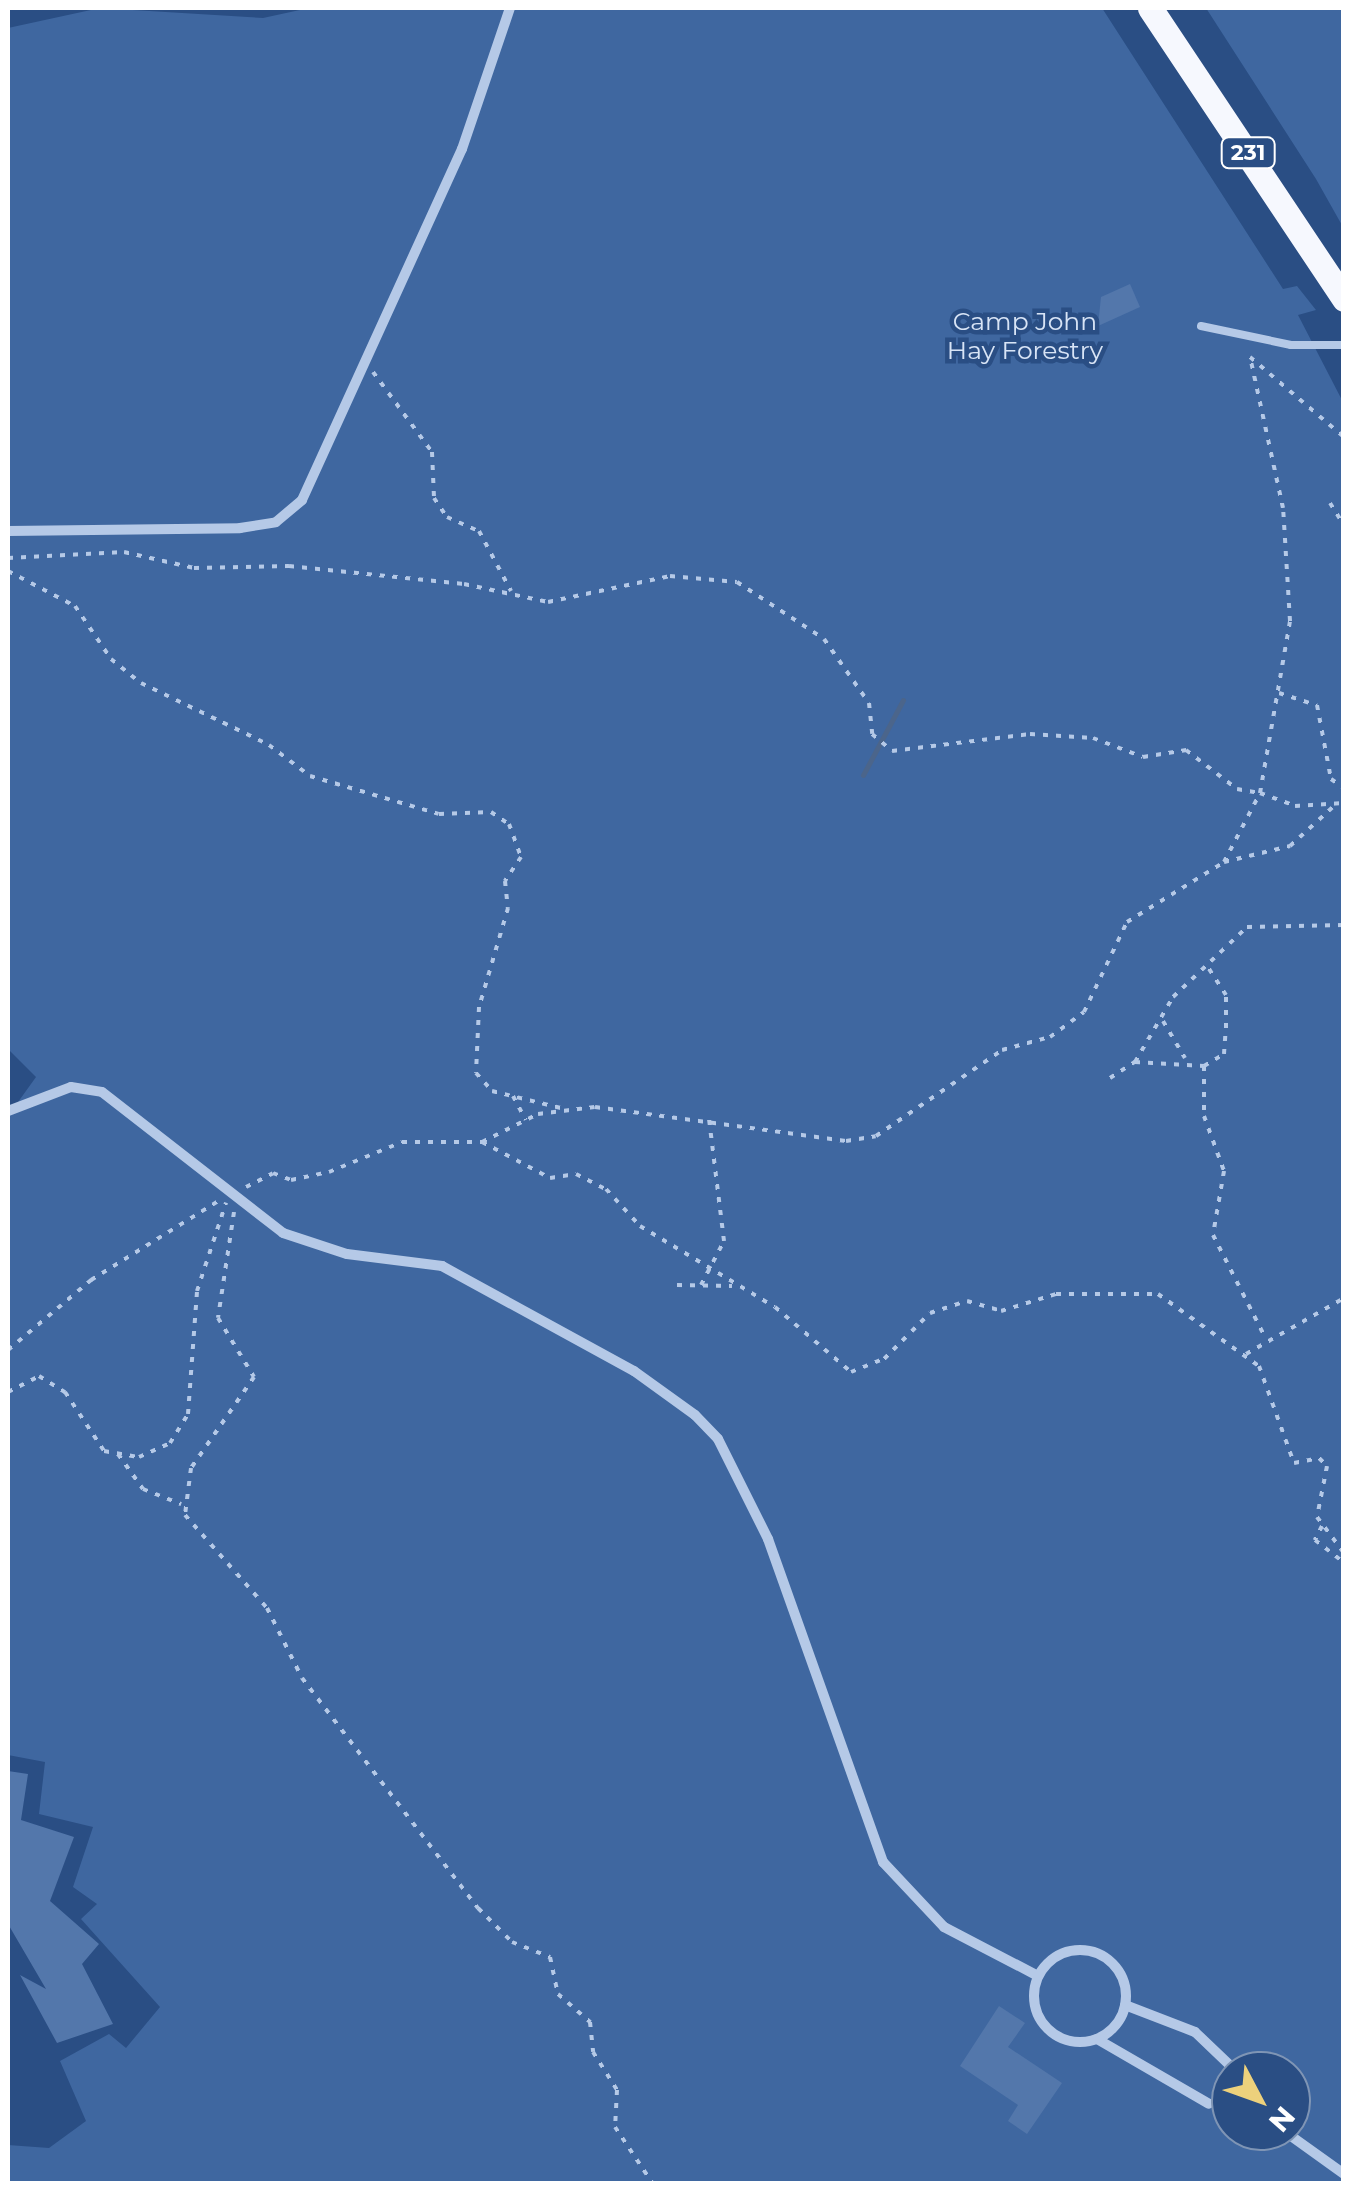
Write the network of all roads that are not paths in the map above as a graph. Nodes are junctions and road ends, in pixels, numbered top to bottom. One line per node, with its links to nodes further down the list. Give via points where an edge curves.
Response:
1 (510, 8): 6 (street, via 462,149 323,464 276,522)
2 (1150, 8): 3 (main road, 231)
3 (1344, 299)
4 (1202, 326): 5 (lane, via 1268,342)
5 (1344, 344)
6 (8, 531)
7 (8, 1111): 8 (street, via 71,1087 97,1090 283,1233 324,1248 442,1266 634,1371 695,1415 718,1439 768,1539 883,1862 944,1928)
8 (1038, 1976): 9 (street, via 1062,1954 1095,1952 1120,1973); 10 (street, via 1036,2012 1046,2028 1079,2043)
9 (1125, 2005): 10 (street); 11 (street, via 1195,2032)
10 (1098, 2039): 12 (street)
11 (1215, 2051)
12 (1209, 2104)
13 (1311, 2150): 14 (street)
14 (1344, 2174)

